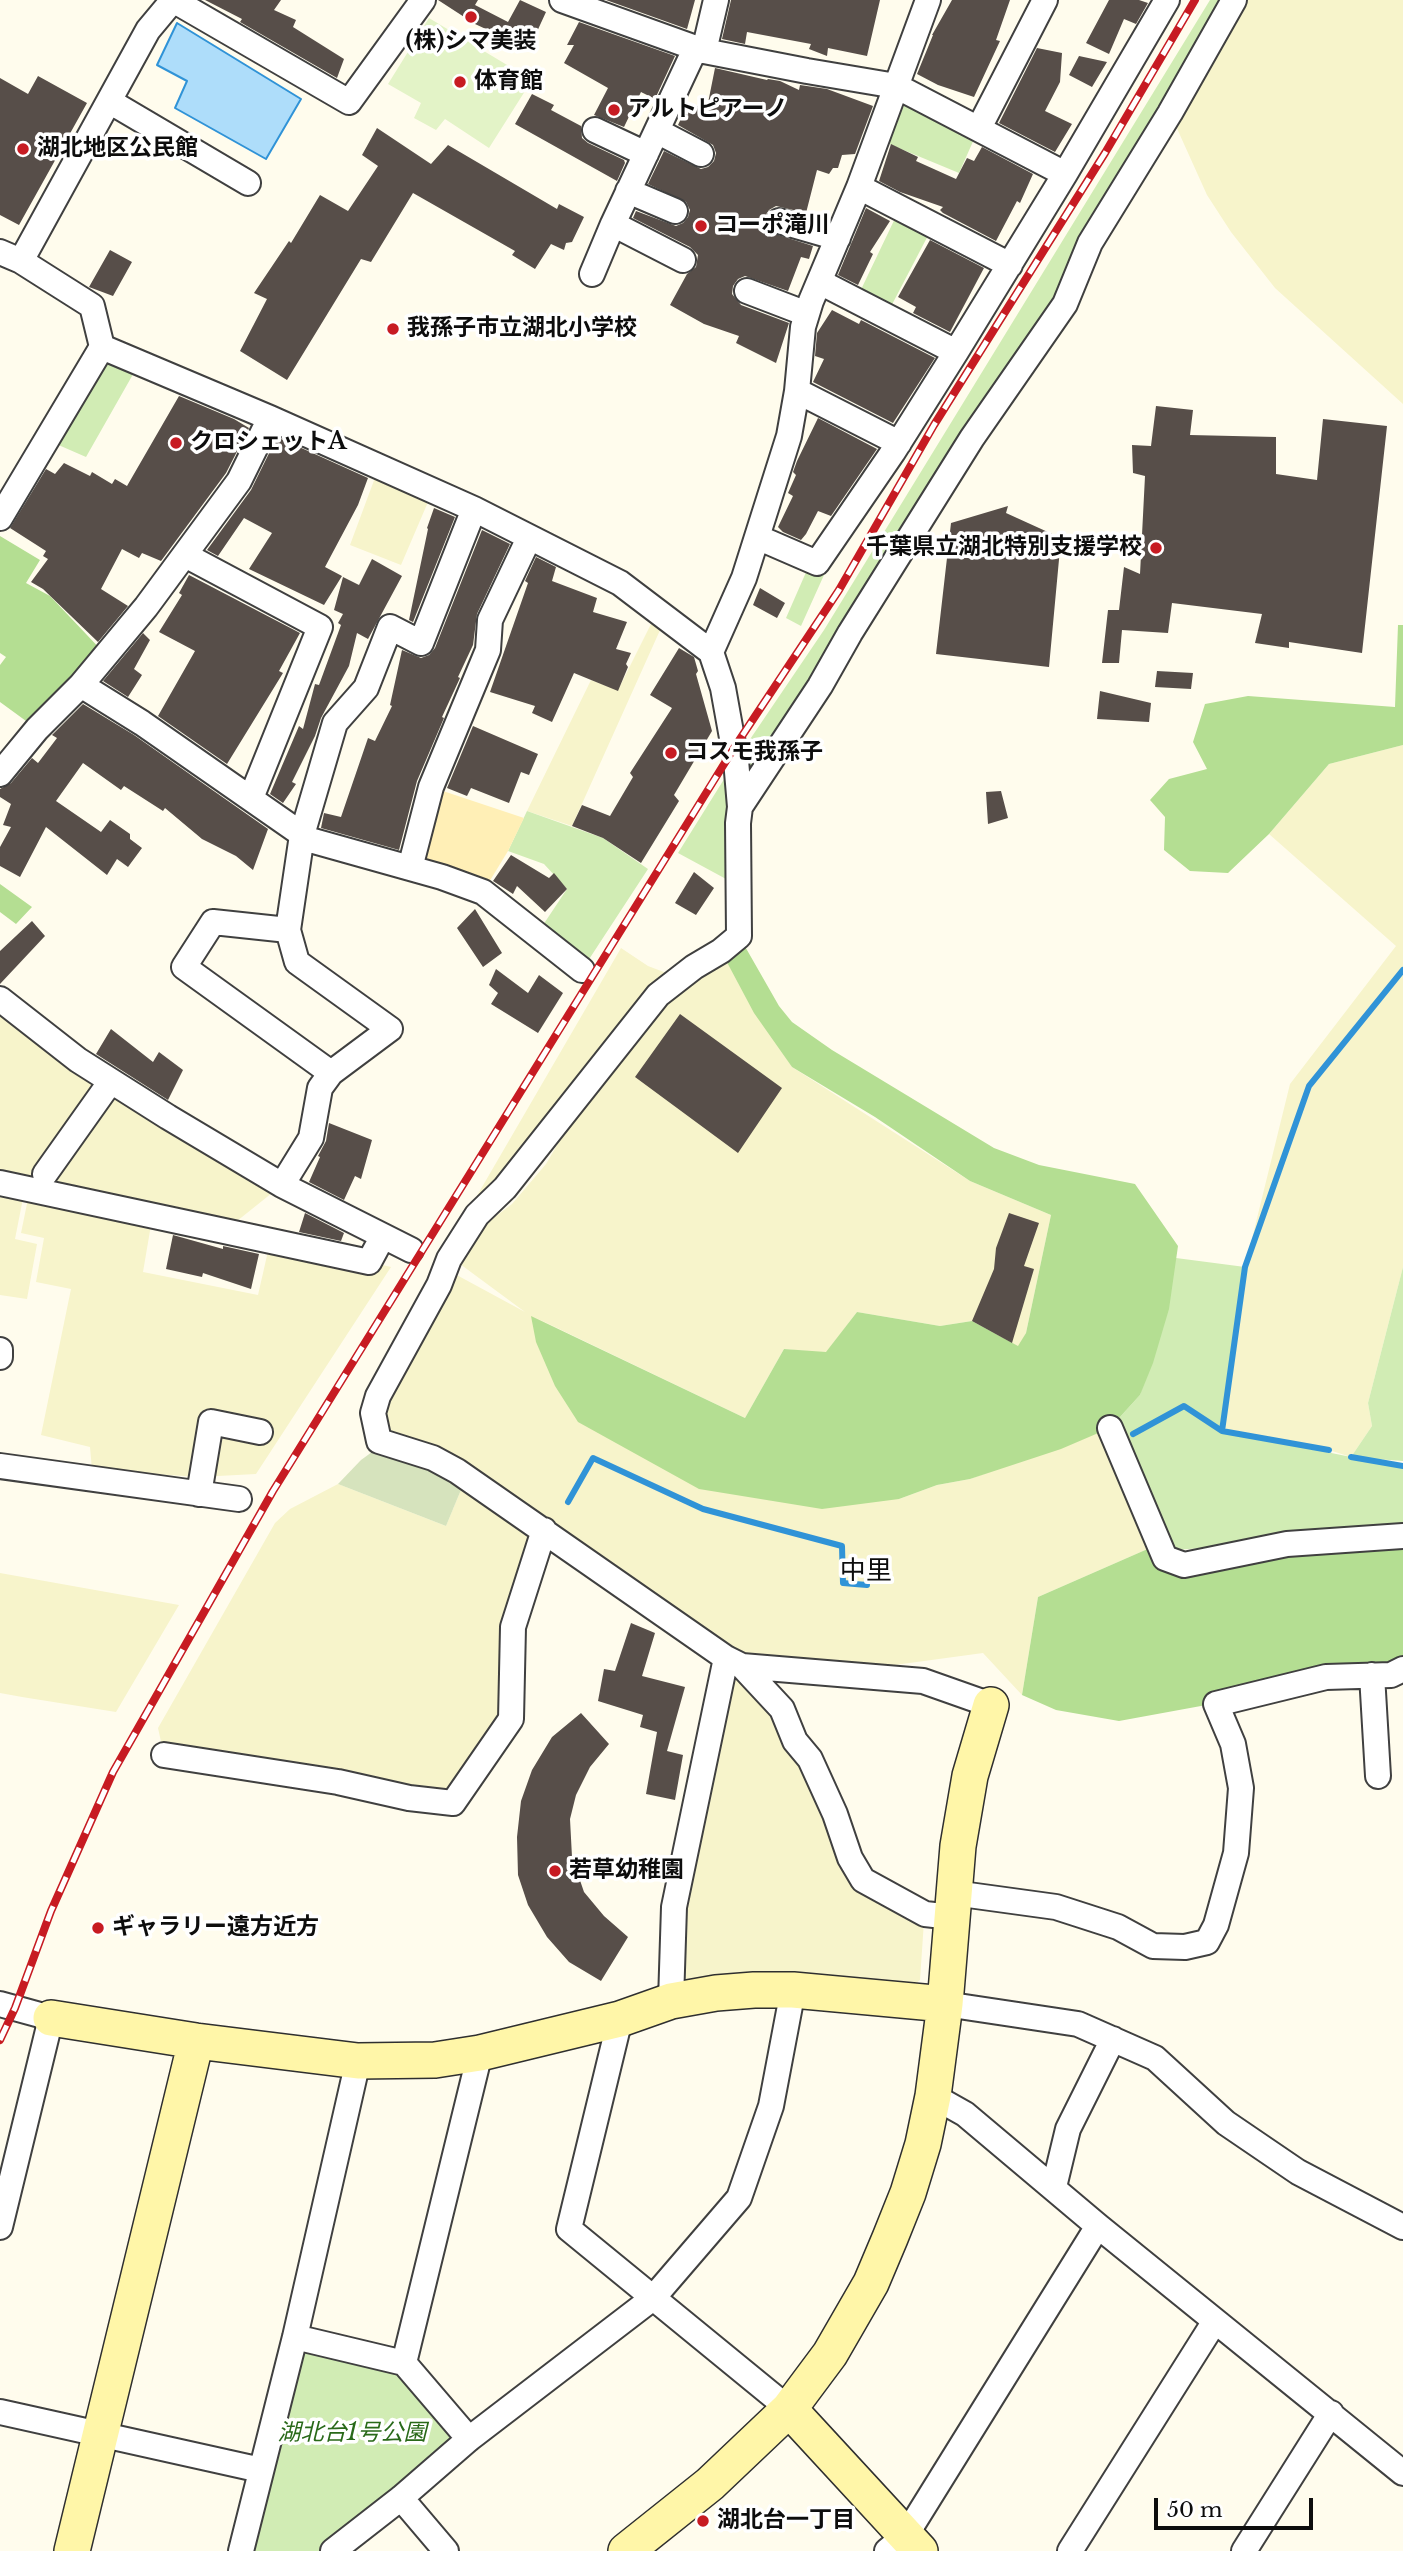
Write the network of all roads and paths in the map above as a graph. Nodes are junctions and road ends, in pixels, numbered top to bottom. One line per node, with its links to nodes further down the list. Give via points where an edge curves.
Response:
1 (173, 0): 2 (street, via 349,102); 11 (street, via 148,30)
2 (423, 0)
3 (562, 0): 9 (street)
4 (716, 0): 9 (street)
5 (928, 0): 10 (street)
6 (1045, 0): 12 (street)
7 (1167, 0): 17 (street)
8 (1234, 0): 46 (street, via 1090,243 1066,304 972,438 827,676)
9 (700, 49): 10 (street); 14 (street)
10 (897, 86): 12 (street); 19 (street)
11 (108, 101): 18 (street); 25 (street)
12 (979, 128): 17 (street)
13 (595, 130): 15 (street)
14 (657, 131): 15 (street); 16 (street)
15 (646, 154): 20 (street)
16 (701, 154)
17 (1065, 174): 27 (street)
18 (248, 183)
19 (859, 187): 24 (street); 27 (street)
20 (628, 191): 21 (street); 23 (street)
21 (675, 211)
22 (779, 220): 24 (street)
23 (612, 224): 26 (street); 28 (street)
24 (838, 238): 29 (street)
25 (11, 257): 32 (street, via 92,306)
26 (683, 260)
27 (1010, 265): 33 (street)
28 (592, 274)
29 (820, 282): 31 (street); 33 (street)
30 (747, 291): 31 (street)
31 (807, 314): 34 (street)
32 (102, 346): 35 (street); 38 (street)
33 (956, 352): 36 (street)
34 (797, 391): 36 (street); 39 (street, via 789,436)
35 (270, 418): 37 (street); 41 (street, via 239,481)
36 (899, 443): 39 (street, via 817,563)
37 (474, 509): 40 (street); 47 (street, via 421,643 390,627 366,688 335,723)
38 (0, 518)
39 (757, 537): 42 (street)
40 (529, 538): 42 (street, via 620,583); 48 (street, via 490,620 488,650 431,787)
41 (185, 555): 43 (street); 45 (street, via 320,627)
42 (711, 652): 46 (street, via 723,688)
43 (81, 685): 44 (street); 45 (street)
44 (0, 774)
45 (251, 798): 47 (street)
46 (740, 807): 66 (street, via 739,936 659,995 505,1188 477,1215 449,1259 373,1413 379,1441 433,1458)
47 (302, 835): 48 (street); 49 (street)
48 (410, 868): 50 (street, via 483,892)
49 (288, 930): 52 (street, via 297,962 390,1029); 52 (street, via 213,922 184,967)
50 (582, 970)
51 (0, 999): 53 (street)
52 (331, 1073): 56 (street, via 320,1088 311,1138)
53 (111, 1081): 54 (street); 56 (street)
54 (45, 1174)
55 (0, 1183): 57 (street, via 369,1262)
56 (282, 1185): 57 (street)
57 (383, 1236): 58 (street)
58 (411, 1250)
59 (0, 1350): 60 (street)
60 (0, 1357)
61 (1110, 1428): 67 (street, via 1165,1558 1184,1565 1287,1544)
62 (260, 1432): 64 (street, via 211,1422)
63 (0, 1466): 64 (street)
64 (199, 1494): 65 (street)
65 (239, 1499)
66 (544, 1530): 68 (street); 72 (street, via 513,1627 510,1719 453,1803)
67 (1403, 1536)
68 (734, 1662): 71 (street, via 923,1681); 74 (street, via 782,1709 795,1741 810,1759 863,1880 925,1914); 76 (street, via 674,1908)
69 (1403, 1669): 70 (street, via 1391,1675)
70 (1371, 1675): 73 (street); 74 (street, via 1326,1677 1216,1703 1233,1744 1241,1788 1236,1853 1207,1942 1153,1947 1118,1927 1056,1907)
71 (991, 1705): 74 (street, via 966,1799)
72 (164, 1755)
73 (1378, 1776)
74 (953, 1905): 78 (street)
75 (793, 1990): 76 (street, via 729,1992); 78 (street); 90 (street, via 771,2106 739,2198)
76 (671, 2001): 80 (street)
77 (0, 2004): 79 (street)
78 (944, 2004): 81 (street, via 1078,2024); 85 (street)
79 (51, 2018): 82 (street); 88 (street)
80 (620, 2019): 83 (street); 90 (street, via 569,2229)
81 (1113, 2039): 86 (street, via 1068,2129); 89 (street, via 1155,2057 1226,2123 1298,2172)
82 (196, 2041): 84 (street); 97 (street)
83 (480, 2053): 84 (street, via 435,2060); 93 (street)
84 (358, 2061): 92 (street)
85 (933, 2096): 86 (street, via 965,2114); 94 (street, via 908,2193 871,2283 830,2354)
86 (1054, 2188): 87 (street)
87 (1098, 2226): 91 (street); 102 (street)
88 (0, 2227)
89 (1403, 2227)
90 (653, 2298): 94 (street); 98 (street)
91 (1214, 2321): 96 (street); 108 (street)
92 (295, 2337): 93 (street); 99 (street)
93 (404, 2363): 98 (street)
94 (789, 2409): 102 (street); 107 (street, via 710,2484)
95 (0, 2412): 97 (street)
96 (1331, 2413): 100 (street); 109 (street)
97 (99, 2434): 99 (street); 103 (street)
98 (469, 2439): 101 (street)
99 (261, 2470): 104 (street)
100 (1403, 2473)
101 (401, 2498): 105 (street); 106 (street)
102 (904, 2546)
103 (72, 2551)
104 (241, 2551)
105 (333, 2551)
106 (446, 2551)
107 (626, 2551)
108 (1070, 2551)
109 (1244, 2551)

